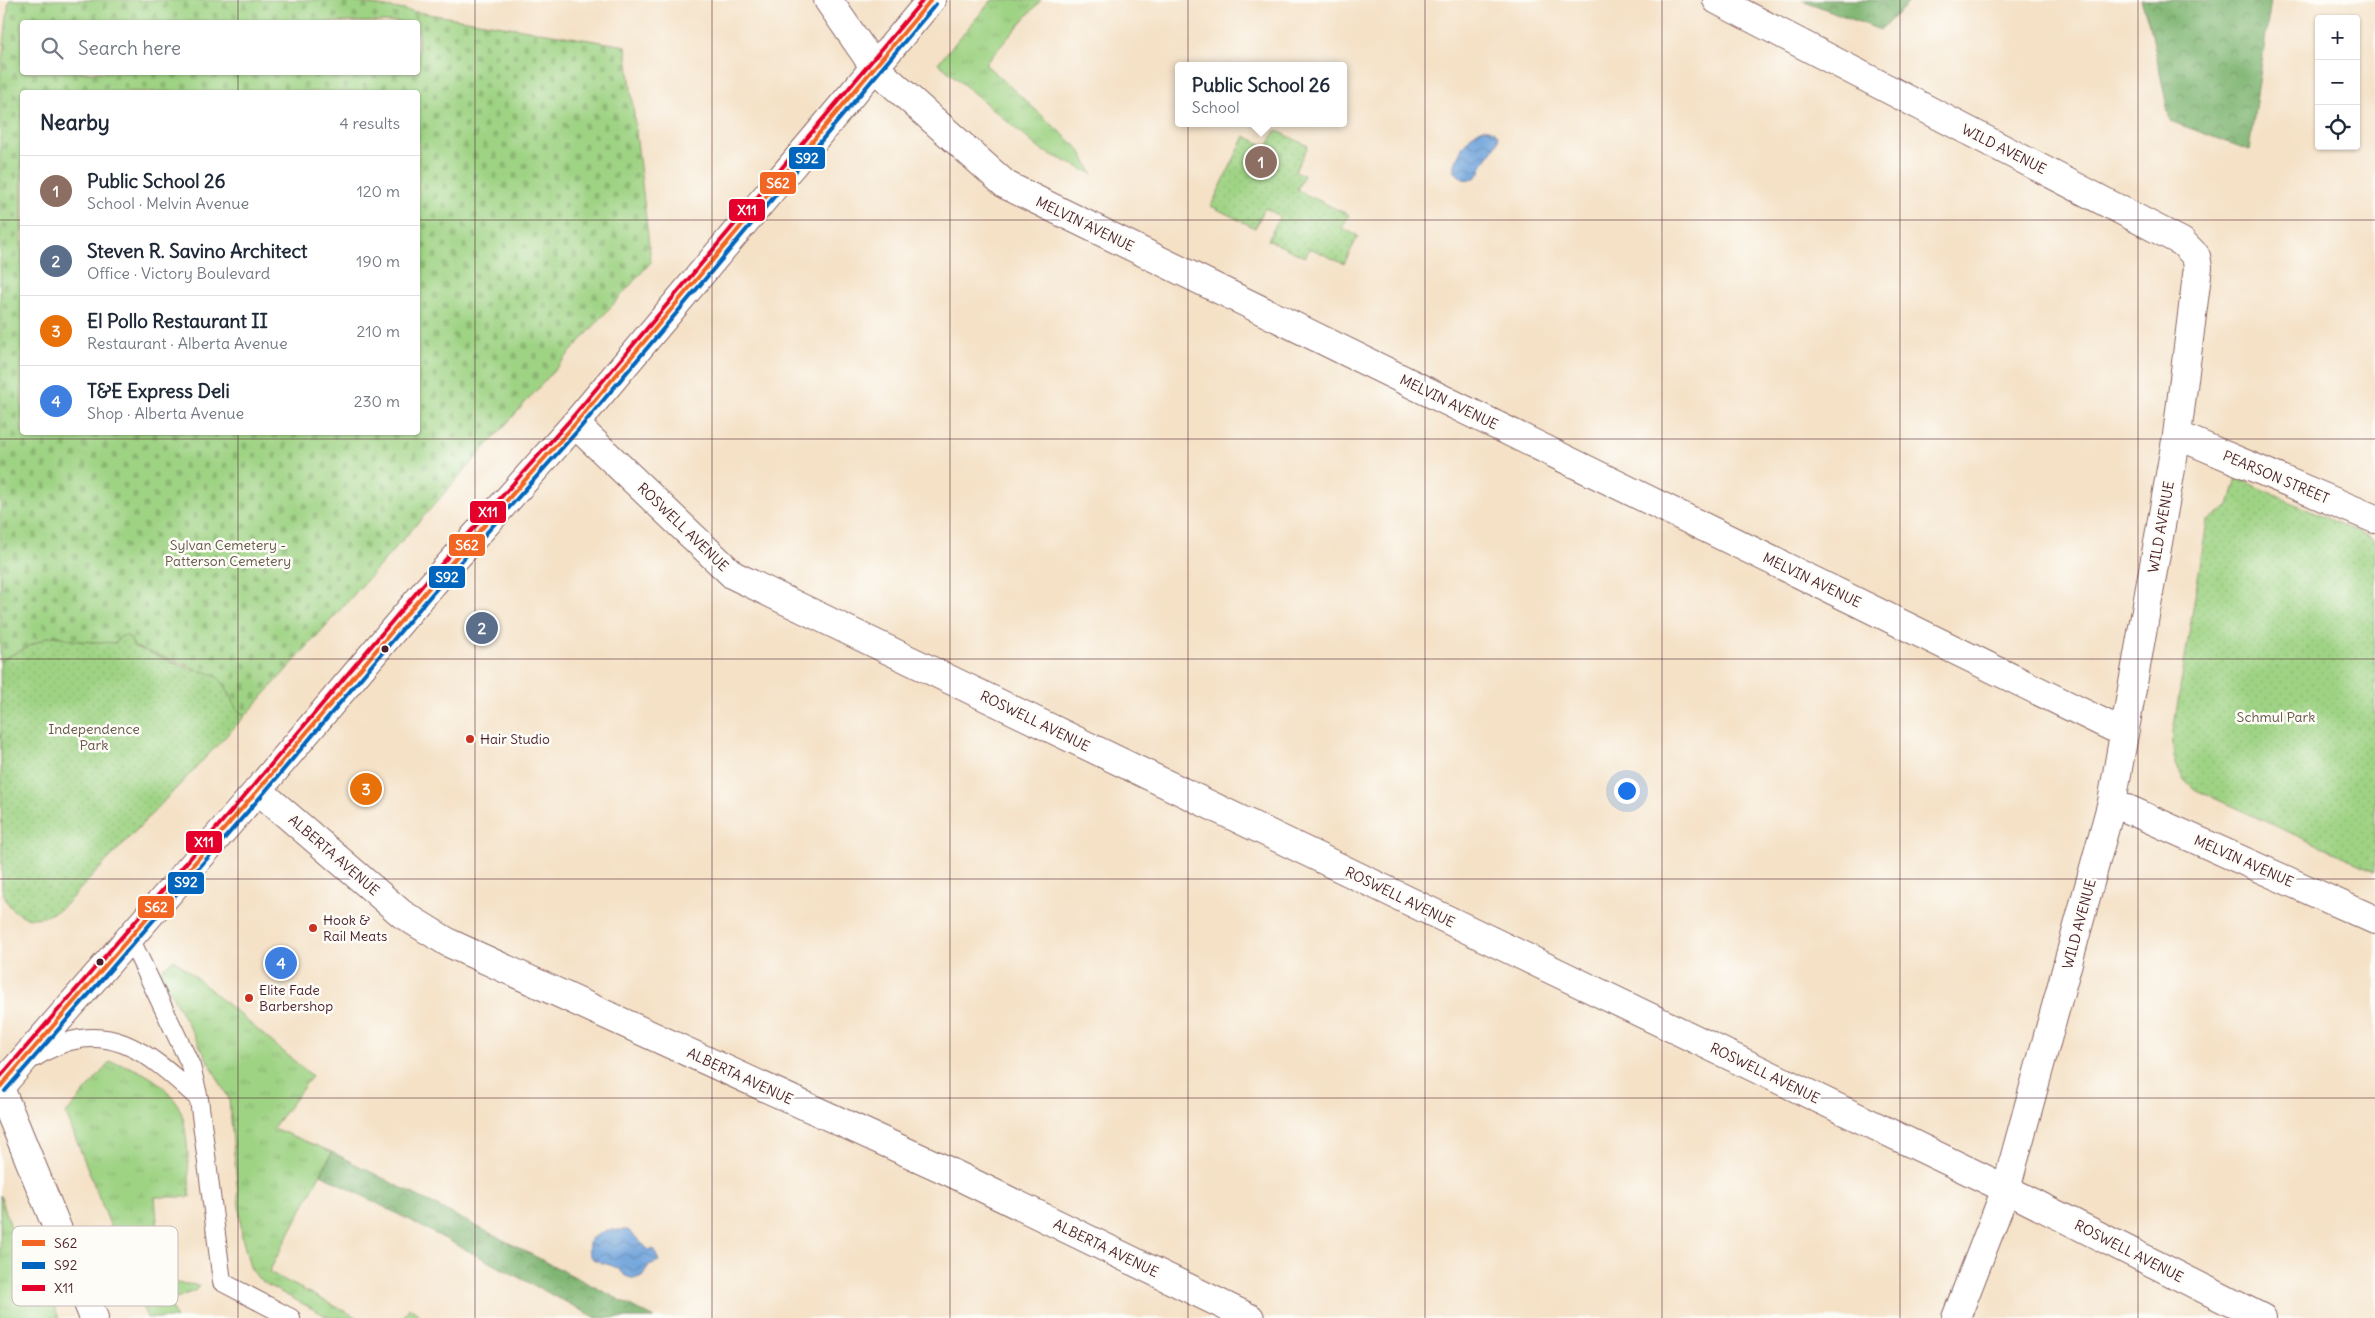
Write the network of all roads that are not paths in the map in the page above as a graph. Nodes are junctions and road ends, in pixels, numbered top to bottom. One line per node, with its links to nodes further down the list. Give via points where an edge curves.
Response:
1 (828, 0): 4 (street, MELVIN AVENUE)
2 (931, 0): 4 (street)
3 (1717, 0): 6 (street, WILD AVENUE, via 2190,248 2196,256 2198,279)
4 (875, 68): 5 (street); 8 (street, MELVIN AVENUE, via 1006,185)
5 (575, 424): 9 (street, via 427,590); 15 (street, ROSWELL AVENUE, via 733,575)
6 (2177, 436): 7 (street, PEARSON STREET); 8 (street, WILD AVENUE)
7 (2375, 519)
8 (2124, 733): 10 (street, WILD AVENUE)
9 (258, 790): 12 (street); 20 (street, ALBERTA AVENUE, via 402,914 454,945 948,1171)
10 (2112, 802): 11 (street, MELVIN AVENUE); 15 (street, WILD AVENUE)
11 (2375, 920)
12 (130, 938): 13 (street); 14 (lane, via 191,1066)
13 (0, 1088): 14 (lane, via 30,1061 52,1047 78,1039 106,1039 136,1047 163,1066); 16 (street)
14 (199, 1099): 19 (lane, via 222,1282)
15 (2006, 1189): 21 (street, WILD AVENUE); 22 (street, ROSWELL AVENUE)
16 (56, 1226)
17 (89, 1306): 18 (street)
18 (94, 1318)
19 (291, 1318)
20 (1250, 1318)
21 (1956, 1318)
22 (2262, 1318)

